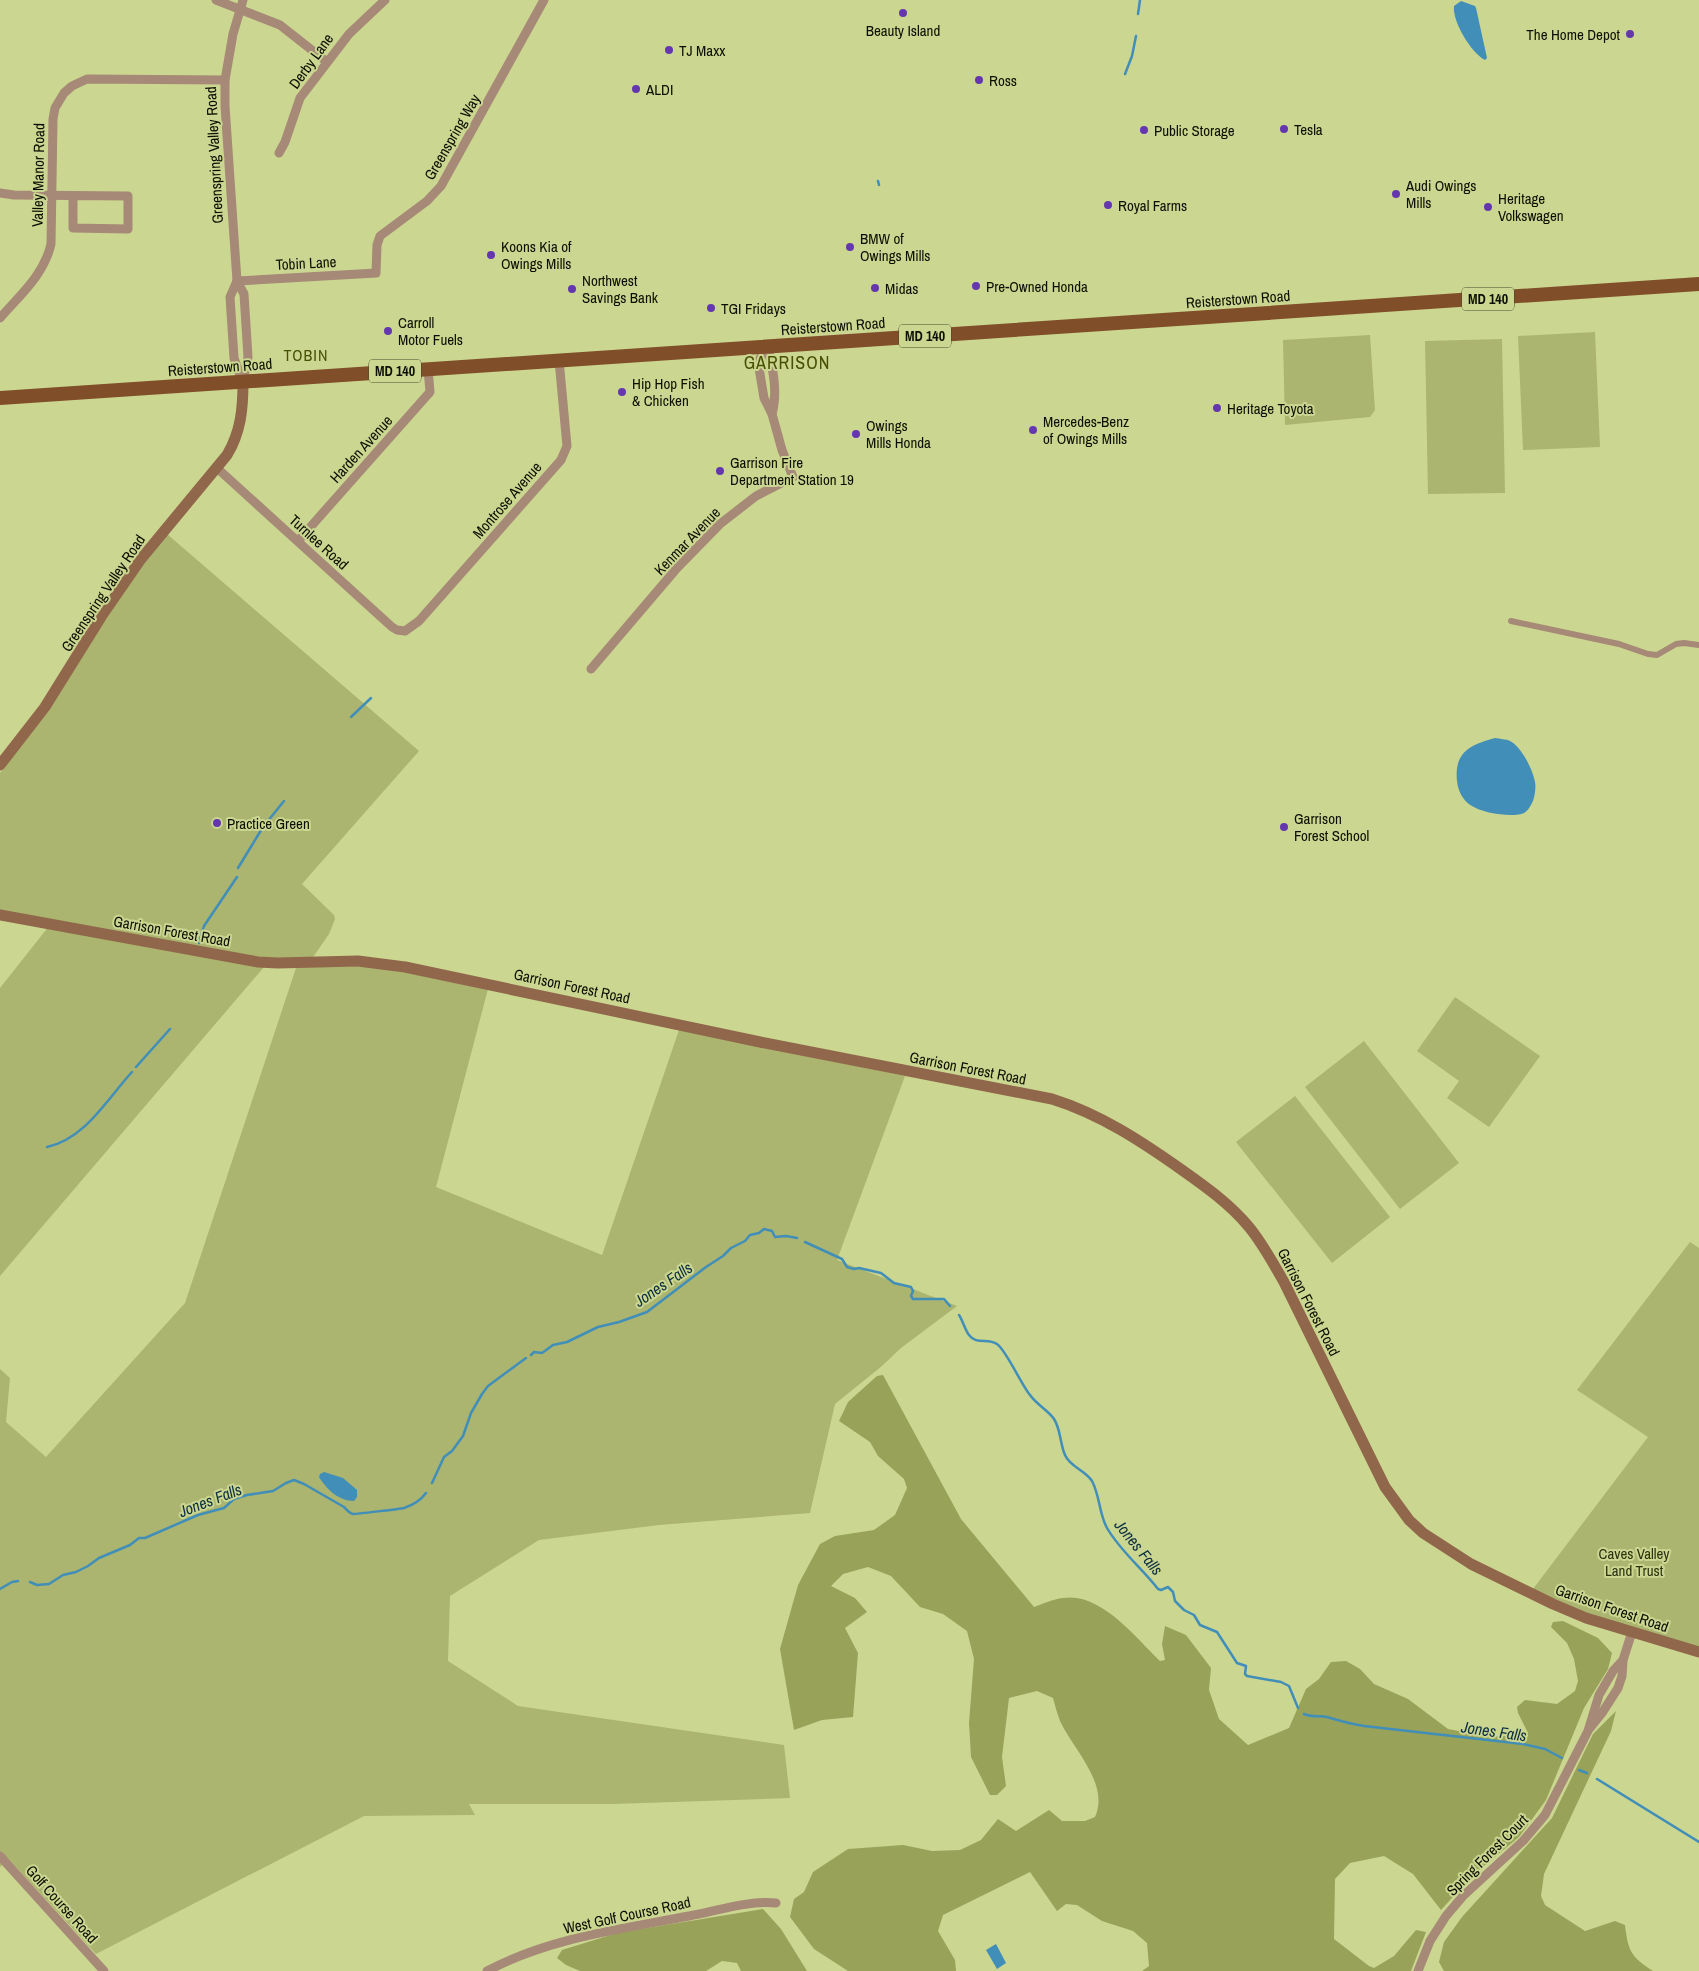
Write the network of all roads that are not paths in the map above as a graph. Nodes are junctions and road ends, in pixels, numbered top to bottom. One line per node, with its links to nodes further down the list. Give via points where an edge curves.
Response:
1 (216, 0): 5 (street)
2 (243, 0): 5 (street, Greenspring Valley Road)
3 (385, 0): 6 (street, Derby Lane, via 349,34)
4 (544, 0): 12 (street, Greenspring Way, via 441,186 427,201 380,236)
5 (240, 10): 6 (street, via 280,25); 7 (street, Greenspring Valley Road)
6 (327, 62): 8 (street, Derby Lane, via 300,98)
7 (225, 80): 10 (street, Valley Manor Road, via 100,78 87,79 72,86 59,100 53,119); 13 (street, Greenspring Valley Road)
8 (279, 152)
9 (0, 193): 10 (street)
10 (52, 196): 11 (street); 15 (street, Valley Manor Road, via 48,257 35,278)
11 (73, 196): 11 (street, via 128,196 128,229 73,228)
12 (376, 273): 13 (street, Tobin Lane)
13 (237, 281): 19 (street, Greenspring Valley Road, via 244,294 248,357); 19 (street, Greenspring Valley Road, via 230,297 234,358)
14 (1699, 284): 16 (main road, Reisterstown Road / MD 140)
15 (0, 318)
16 (767, 346): 17 (main road, Reisterstown Road / MD 140); 21 (street, Kenmar Avenue, via 776,400); 21 (street, Kenmar Avenue, via 758,362 764,398)
17 (559, 360): 18 (main road, Reisterstown Road / MD 140); 25 (street, Montrose Avenue, via 565,452 419,621)
18 (428, 369): 19 (main road, Reisterstown Road / MD 140); 23 (street, Harden Avenue, via 430,392)
19 (242, 382): 20 (main road, Reisterstown Road / MD 140); 22 (main road, Greenspring Valley Road, via 239,429)
20 (0, 398)
21 (772, 414): 27 (street, Kenmar Avenue, via 793,476 756,496 720,524 677,568)
22 (218, 469): 23 (street, Turnlee Road); 28 (main road, Greenspring Valley Road, via 141,559 45,707)
23 (298, 541): 25 (street, Turnlee Road, via 392,627)
24 (1510, 621): 26 (street, via 1619,644 1648,654 1657,655 1676,644)
25 (405, 631)
26 (1699, 645)
27 (591, 669)
28 (0, 766)
29 (0, 915): 30 (main road, Garrison Forest Road, via 258,962 358,961 405,967 1052,1099 1091,1114 1182,1170 1222,1200 1248,1226 1284,1282 1385,1487 1409,1520 1470,1564 1586,1618)
30 (1632, 1632): 31 (main road, Garrison Forest Road); 32 (street, Spring Forest Court)
31 (1699, 1652)
32 (1623, 1660): 33 (street, Spring Forest Court, via 1600,1695); 33 (street, Spring Forest Court, via 1618,1688)
33 (1588, 1730): 38 (street, Spring Forest Court, via 1545,1815 1446,1916 1430,1941)
34 (0, 1856): 36 (street, Golf Course Road)
35 (776, 1903): 37 (street, West Golf Course Road, via 732,1908 556,1943 513,1957)
36 (104, 1971)
37 (487, 1971)
38 (1418, 1971)

